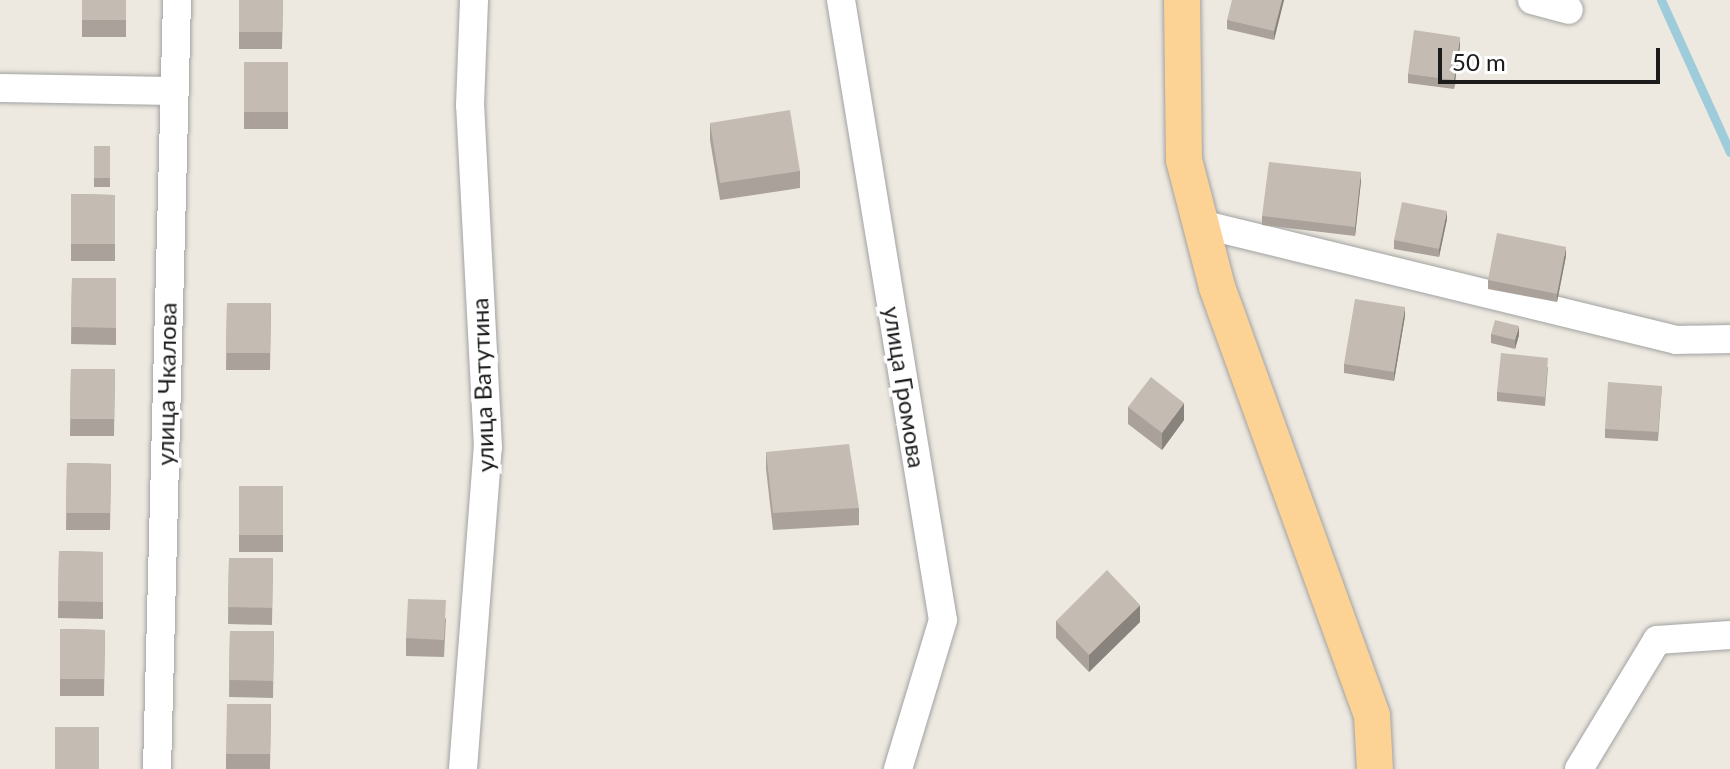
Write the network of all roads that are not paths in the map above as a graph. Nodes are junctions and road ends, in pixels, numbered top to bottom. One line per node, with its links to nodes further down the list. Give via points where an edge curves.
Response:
1 (177, 0): 8 (street, улица Чкалова)
2 (474, 0): 13 (street, улица Ватутина, via 470,105 488,447)
3 (841, 0): 14 (street, улица Громова, via 943,620)
4 (1182, 0): 9 (main road, via 1184,160)
5 (1532, 0): 6 (street)
6 (1569, 10)
7 (0, 88): 8 (street)
8 (173, 91): 12 (street, улица Чкалова)
9 (1201, 224): 10 (street, via 1676,340); 15 (main road, via 1217,287 1372,716)
10 (1730, 339)
11 (1730, 635): 16 (street, via 1657,640)
12 (157, 769)
13 (463, 769)
14 (898, 769)
15 (1375, 769)
16 (1579, 769)

